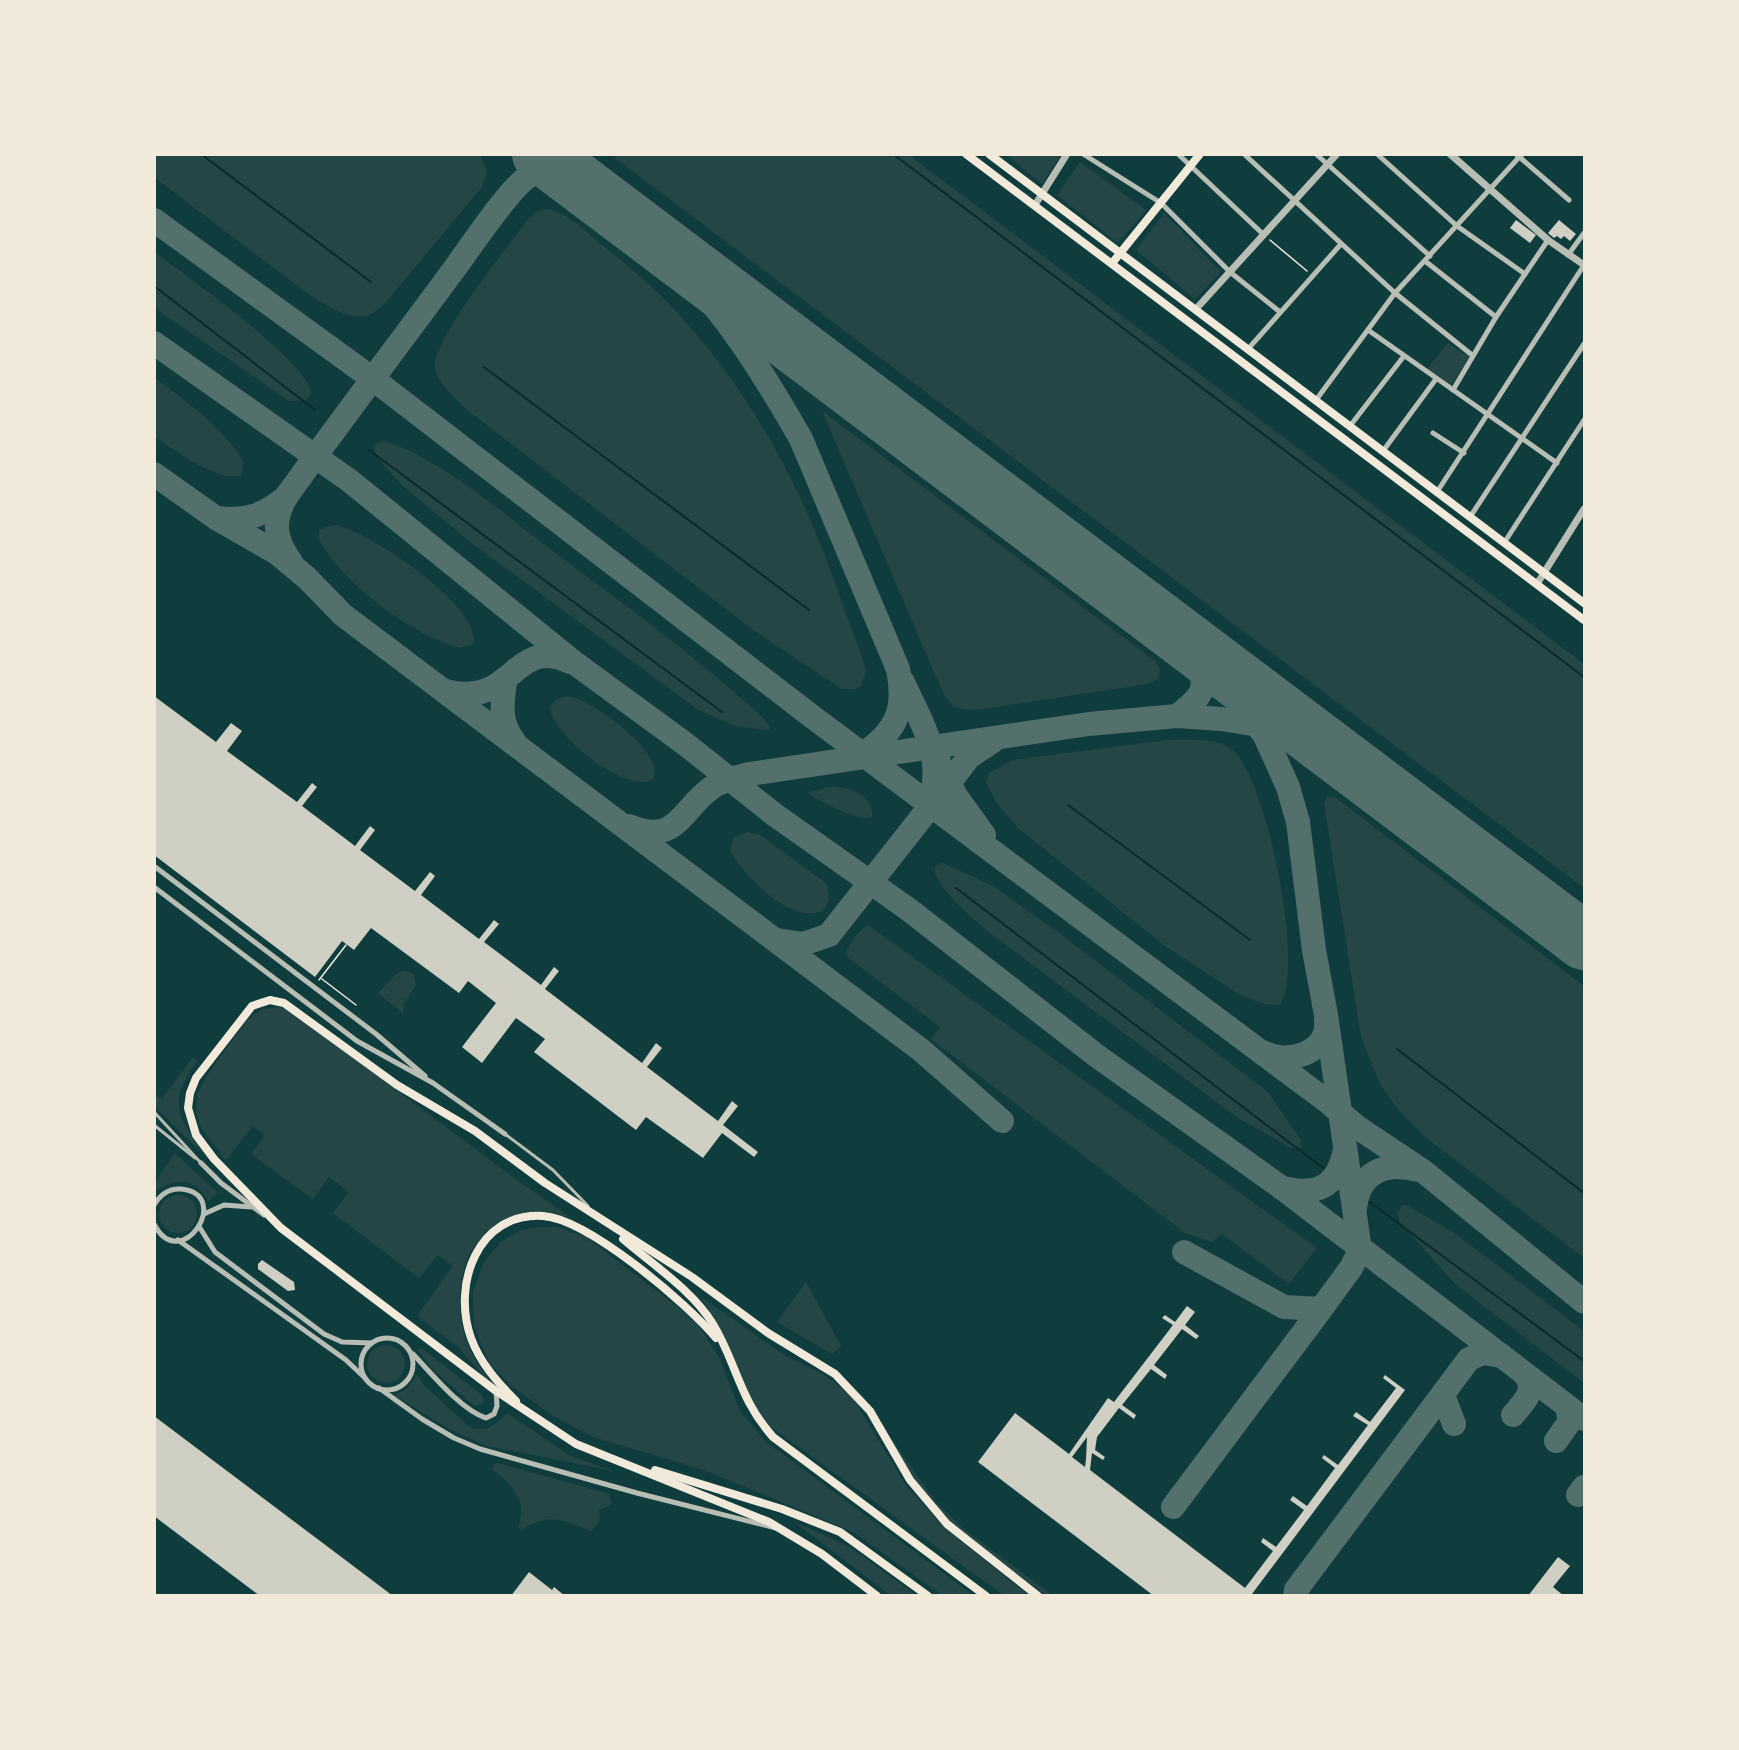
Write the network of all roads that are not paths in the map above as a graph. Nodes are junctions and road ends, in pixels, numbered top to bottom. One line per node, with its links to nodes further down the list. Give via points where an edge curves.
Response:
1 (966, 154): 20 (main road)
2 (989, 154): 16 (main road)
3 (1067, 154): 16 (street)
4 (1083, 154): 19 (street)
5 (1178, 154): 14 (street)
6 (1200, 154): 14 (main road)
7 (1244, 154): 18 (street)
8 (1316, 154): 13 (street)
9 (1337, 154): 13 (street)
10 (1377, 154): 21 (street)
11 (1450, 154): 15 (street)
12 (1519, 156): 15 (street); 17 (street)
13 (1327, 165): 18 (street); 28 (street)
14 (1191, 166): 19 (main road); 23 (street)
15 (1490, 191): 21 (street); 24 (street)
16 (1042, 194): 20 (street); 26 (main road)
17 (1569, 200)
18 (1294, 201): 23 (street); 25 (street)
19 (1161, 203): 26 (main road); 32 (street)
20 (1035, 205): 30 (main road)
21 (1457, 226): 28 (street); 33 (street)
22 (1584, 232): 27 (street)
23 (1264, 235): 32 (street)
24 (1548, 240): 27 (street); 33 (street)
25 (1341, 244): 34 (street); 36 (street)
26 (1121, 253): 30 (main road); 35 (main road)
27 (1568, 255): 31 (street)
28 (1430, 256): 29 (street)
29 (1425, 261): 34 (street); 37 (street)
30 (1113, 262): 59 (main road)
31 (1584, 265): 46 (street)
32 (1230, 272): 35 (street); 36 (street)
33 (1525, 274): 37 (street)
34 (1395, 293): 38 (street); 41 (street)
35 (1196, 309): 40 (main road)
36 (1280, 312): 40 (street)
37 (1496, 317): 41 (street)
38 (1368, 330): 42 (street); 45 (street)
39 (1584, 344): 50 (street)
40 (1248, 349): 45 (main road)
41 (1472, 355): 44 (street)
42 (1404, 356): 43 (street); 48 (street)
43 (1436, 379): 44 (street); 51 (street)
44 (1453, 390): 46 (street)
45 (1316, 400): 48 (main road)
46 (1487, 414): 50 (street); 52 (street)
47 (1584, 420): 53 (street)
48 (1350, 426): 51 (main road)
49 (1433, 433): 52 (street)
50 (1522, 439): 53 (street); 56 (street)
51 (1383, 451): 54 (main road)
52 (1464, 453): 54 (street)
53 (1557, 463): 57 (street)
54 (1437, 492): 56 (main road)
55 (1584, 509): 58 (street)
56 (1470, 517): 57 (main road)
57 (1504, 543): 58 (main road)
58 (1544, 572): 59 (street); 60 (main road)
59 (1537, 584): 61 (main road)
60 (1584, 602): 61 (street)
61 (1576, 613): 62 (main road)
62 (1584, 620)
63 (154, 866): 65 (street, via 376,1034)
64 (154, 887): 65 (street, via 357,1041)
65 (433, 1083): 68 (street)
66 (154, 1112): 69 (lane)
67 (154, 1125): 69 (lane)
68 (505, 1134): 73 (lane, via 553,1170)
69 (201, 1163): 71 (street)
70 (156, 1201): 72 (street, via 171,1190 186,1190 199,1200)
71 (253, 1207): 72 (street, via 225,1206); 76 (street)
72 (204, 1214): 75 (street)
73 (603, 1222): 76 (main road, via 475,1131 397,1085 284,1003 270,1000 252,1006 196,1077 188,1108 191,1124 205,1148); 79 (main road, via 701,1308); 92 (main road, via 692,1277 845,1383 870,1411 899,1463 933,1509 960,1536)
74 (155, 1225): 77 (street, via 164,1236)
75 (200, 1228): 77 (street, via 186,1239); 78 (street, via 215,1252 324,1334 342,1342)
76 (281, 1228): 83 (main road)
77 (177, 1240): 81 (street, via 346,1360)
78 (372, 1343): 80 (street, via 388,1338 405,1345); 81 (street, via 361,1363)
79 (724, 1348): 84 (main road, via 688,1310 588,1233 543,1216 511,1221 486,1237 473,1257 464,1296 471,1338 489,1369); 87 (main road, via 748,1404 772,1437)
80 (410, 1352): 82 (street, via 413,1369 404,1384 388,1390); 83 (street, via 481,1416 494,1414)
81 (365, 1378): 82 (street)
82 (379, 1388): 86 (street, via 422,1419 480,1449)
83 (496, 1391): 84 (main road)
84 (534, 1418): 85 (main road, via 567,1439)
85 (603, 1454): 86 (main road); 89 (main road, via 825,1525 862,1546)
86 (785, 1531): 88 (main road)
87 (970, 1584): 90 (main road); 91 (main road)
88 (877, 1596)
89 (928, 1596)
90 (986, 1596)
91 (991, 1596)
92 (1038, 1596)

